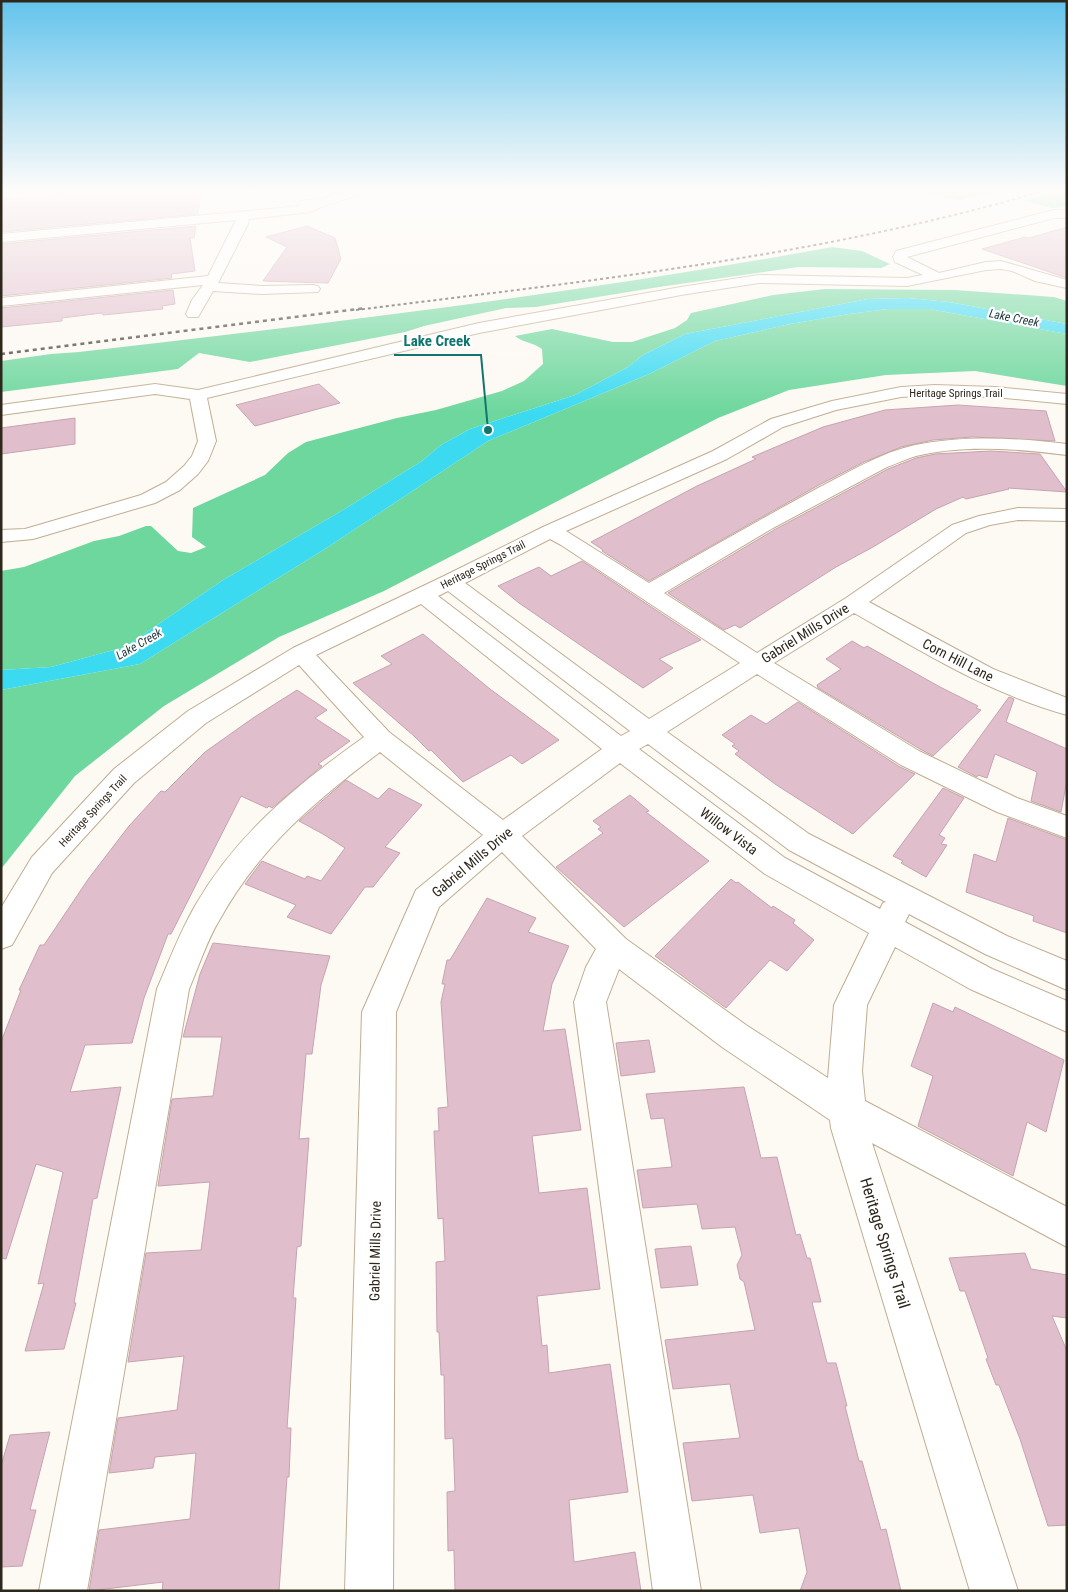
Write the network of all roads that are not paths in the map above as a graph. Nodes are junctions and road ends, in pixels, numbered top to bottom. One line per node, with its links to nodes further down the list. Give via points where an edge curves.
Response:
1 (220, 265): 6 (street)
2 (913, 265): 5 (street)
3 (997, 265): 5 (street)
4 (1002, 265): 7 (street)
5 (937, 277): 11 (street, via 907,282 759,279 681,291 478,328)
6 (210, 283): 8 (street, via 262,290); 9 (street); 10 (street)
7 (1067, 284)
8 (313, 289)
9 (1, 302)
10 (193, 314)
11 (198, 395): 13 (street, via 155,390); 17 (street, via 207,441 201,457 173,486 148,499 54,527 26,535)
12 (1067, 399): 16 (street, Heritage Springs Trail, via 935,390 869,397 832,406 777,423 720,455)
13 (1, 410)
14 (1067, 450): 19 (street, via 983,444 919,450 880,463 766,524)
15 (1067, 515): 21 (street, Gabriel Mills Drive, via 1018,514 986,520 959,530)
16 (550, 531): 18 (street, Heritage Springs Trail); 19 (street)
17 (1, 536)
18 (450, 582): 20 (street, Heritage Springs Trail); 25 (street, Willow Vista)
19 (648, 593): 23 (street)
20 (423, 595): 22 (street, Heritage Springs Trail); 27 (street, Willow Vista)
21 (854, 603): 23 (street, Gabriel Mills Drive); 24 (street, Corn Hill Lane, via 954,661)
22 (301, 653): 26 (street); 31 (street, Heritage Springs Trail, via 197,717 124,776 42,865)
23 (756, 663): 25 (street, Gabriel Mills Drive); 28 (street, via 910,758 1007,806)
24 (1067, 708)
25 (648, 731): 27 (street, Gabriel Mills Drive); 30 (street, Willow Vista)
26 (380, 738): 29 (street); 37 (street, via 281,817 242,859 206,914 173,989)
27 (620, 749): 29 (street, Gabriel Mills Drive); 30 (street, Willow Vista, via 775,866)
28 (1067, 828)
29 (503, 835): 32 (street); 38 (street, Gabriel Mills Drive, via 428,898 379,1012)
30 (894, 911): 33 (street, Willow Vista, via 996,945); 34 (street, Willow Vista, via 982,979); 35 (street, Heritage Springs Trail, via 851,1005 845,1071)
31 (1, 936)
32 (615, 948): 35 (street, via 734,1036); 39 (street, via 602,967 590,1002)
33 (1067, 976)
34 (1067, 1017)
35 (848, 1111): 36 (street); 40 (street, Heritage Springs Trail, via 849,1128)
36 (1067, 1228)
37 (63, 1591)
38 (369, 1591)
39 (677, 1591)
40 (994, 1591)

